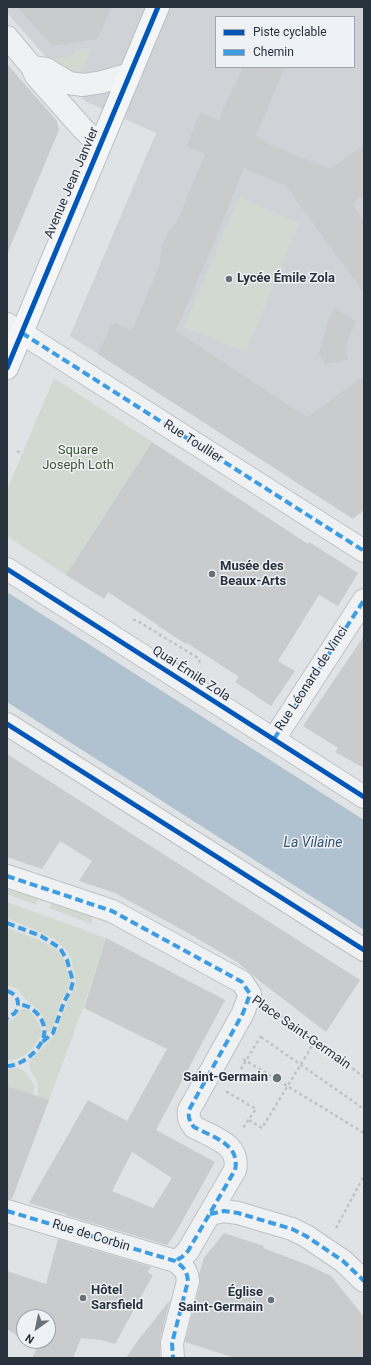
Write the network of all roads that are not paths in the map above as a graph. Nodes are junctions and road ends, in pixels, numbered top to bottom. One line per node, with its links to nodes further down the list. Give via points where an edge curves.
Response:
1 (158, 7): 4 (main road, Avenue Jean Janvier)
2 (7, 37): 3 (street)
3 (32, 67): 4 (street, via 46,69 69,83 83,85); 5 (street, via 36,76)
4 (130, 74): 5 (main road, Avenue Jean Janvier)
5 (100, 145): 6 (main road, Avenue Jean Janvier)
6 (14, 328): 7 (main road, Avenue Jean Janvier); 8 (street, Rue Toullier)
7 (7, 368)
8 (364, 551)
9 (7, 569): 12 (street, Quai Émile Zola)
10 (364, 600): 12 (street, Rue Léonard de Vinci)
11 (7, 724): 15 (street)
12 (274, 739): 13 (street, Quai Émile Zola)
13 (364, 797)
14 (7, 876): 17 (street, Place Saint-Germain, via 112,911 242,982 250,994 243,1013 189,1110 189,1122 194,1127 232,1148 236,1155 235,1170)
15 (364, 950)
16 (7, 1211): 18 (street, Rue de Corbin)
17 (210, 1214): 18 (street, Place Saint-Germain, via 188,1251); 19 (street, via 224,1211 238,1213 299,1232 343,1261)
18 (175, 1262): 20 (street, via 188,1274 188,1281 172,1342)
19 (364, 1281)
20 (173, 1358)

